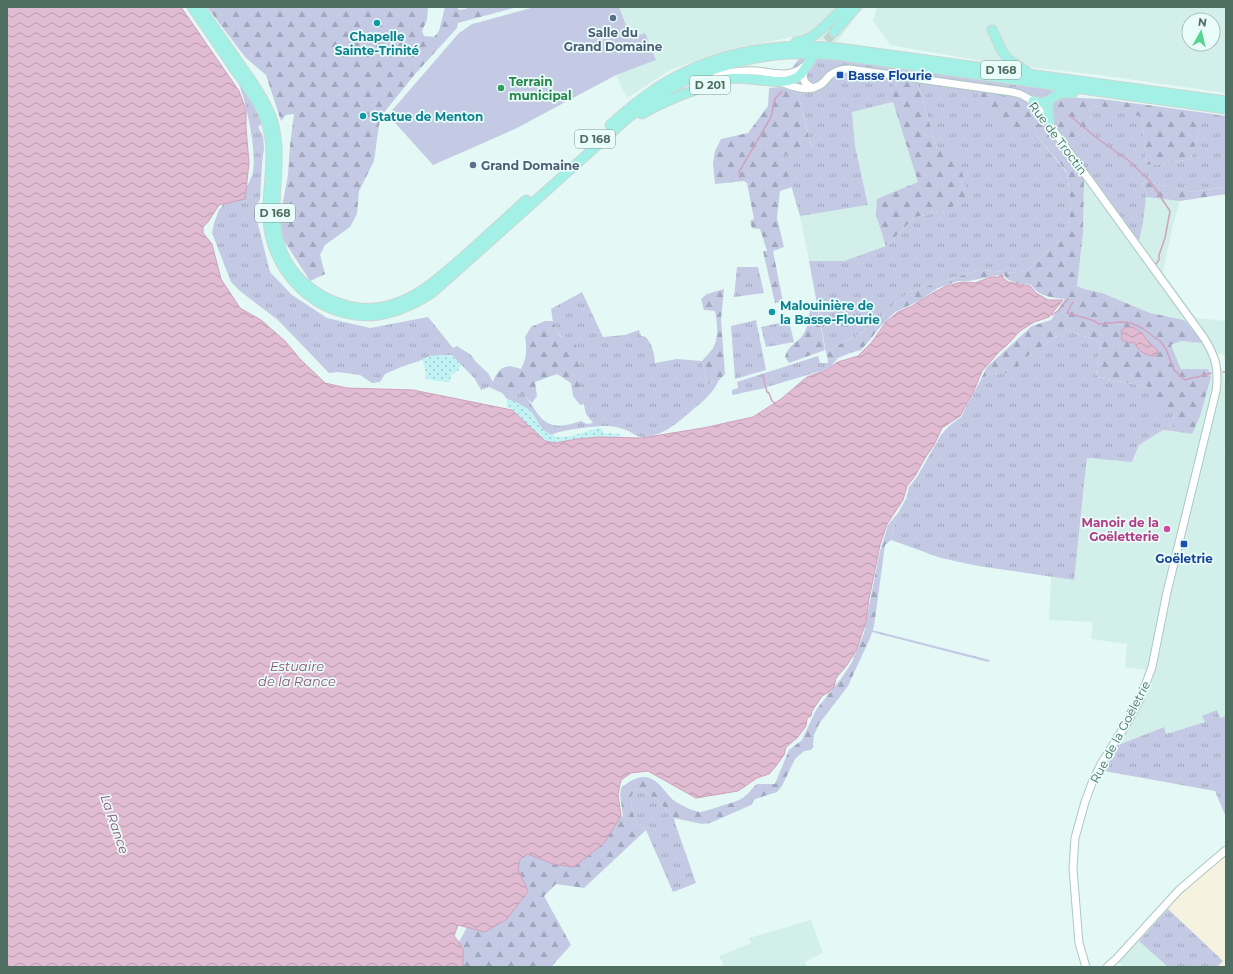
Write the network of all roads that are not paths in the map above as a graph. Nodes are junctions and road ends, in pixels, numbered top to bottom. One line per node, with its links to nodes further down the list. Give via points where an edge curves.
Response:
1 (192, 7): 19 (main road, D 168, via 252,94 266,121 271,152 269,229 280,263 301,290 323,304 343,312 365,316 389,313 411,305 432,293)
2 (200, 7): 7 (main road, D 168, via 257,88 272,118 277,159 275,224 286,259 295,274 326,298 344,305 374,309 402,302 429,286 626,111 668,81 713,61)
3 (846, 7): 7 (main road, via 812,38 780,43)
4 (856, 7): 6 (main road)
5 (992, 30): 9 (main road, via 1008,59)
6 (834, 32)
7 (776, 47): 9 (main road, D 168, via 826,46)
8 (803, 69): 10 (main road, D 201, via 787,81); 11 (street, via 783,74 740,71 719,76 714,79); 12 (street); 13 (street, via 806,84)
9 (1029, 74): 16 (main road, D 168)
10 (781, 82): 11 (main road, D 201, via 735,78); 12 (street)
11 (714, 83): 19 (main road, D 201, via 677,96 640,116)
12 (798, 88): 13 (street)
13 (813, 88): 15 (street, Rue de Troctin, via 820,86 835,72 853,69 1012,92)
14 (1093, 92): 17 (main road, via 1060,94); 18 (main road, D 168); 19 (main road, D 168, via 836,55 789,54 743,61 707,72 676,86)
15 (1033, 101): 17 (main road); 20 (street, Rue de Troctin)
16 (1226, 101)
17 (1048, 102): 20 (main road)
18 (1226, 109)
19 (629, 117)
20 (1049, 123): 21 (street, Rue de Troctin)
21 (1189, 318): 23 (street, Rue de la Goëletrie, via 1212,353 1217,368 1216,391 1167,592 1152,667 1140,699 1092,783 1075,838 1073,869 1079,943)
22 (1226, 850): 24 (street, via 1179,890)
23 (1086, 967)
24 (1107, 967)

